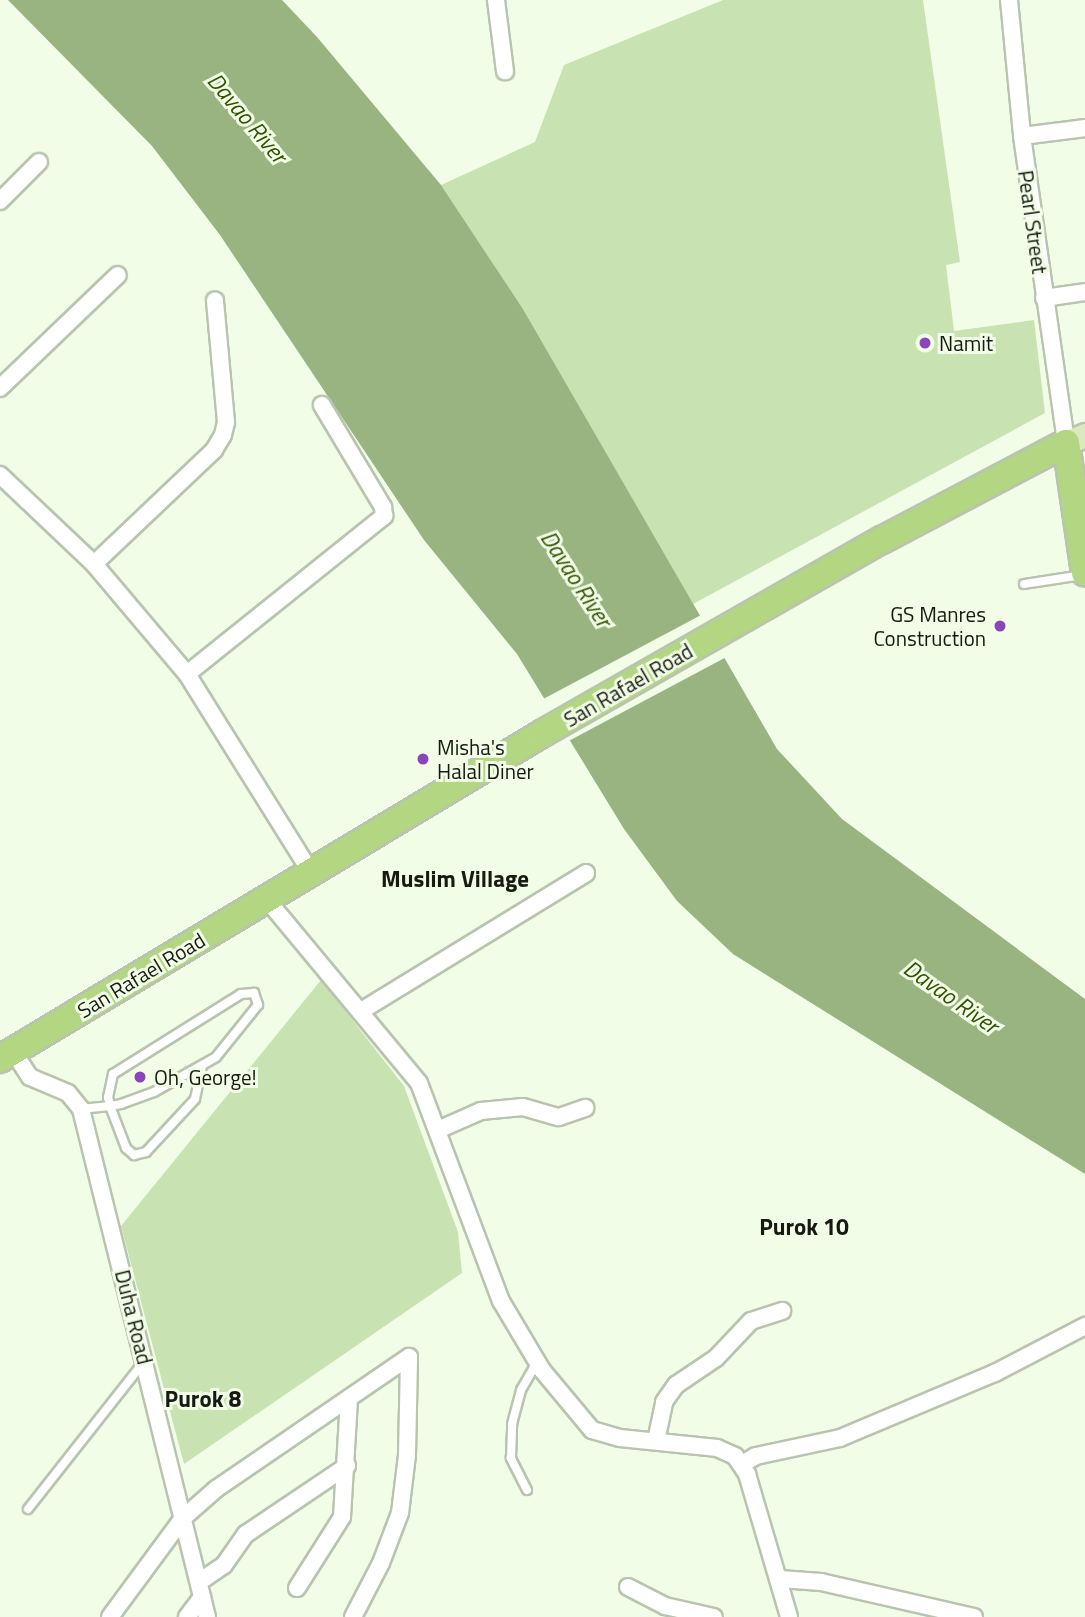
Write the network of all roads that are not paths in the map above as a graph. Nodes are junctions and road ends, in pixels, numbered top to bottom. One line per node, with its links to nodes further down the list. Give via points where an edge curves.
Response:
1 (496, 0): 3 (street)
2 (1009, 0): 5 (street, Pearl Street)
3 (505, 71)
4 (1085, 128): 5 (street)
5 (1022, 136): 10 (street, Pearl Street)
6 (38, 162): 7 (street)
7 (0, 201)
8 (118, 275): 12 (street)
9 (1085, 292): 10 (street)
10 (1044, 298): 14 (street, Pearl Street)
11 (215, 300): 16 (street, via 226,422 223,435 214,450)
12 (0, 388)
13 (322, 405): 19 (street, via 383,507 384,516)
14 (1076, 439): 17 (main road); 21 (main road, San Rafael Road, via 543,733)
15 (0, 475): 16 (street)
16 (94, 564): 19 (street)
17 (1085, 574): 18 (lane)
18 (1024, 584)
19 (187, 674): 21 (street)
20 (586, 873): 23 (street)
21 (312, 874): 22 (main road, San Rafael Road)
22 (268, 901): 23 (street); 24 (main road, San Rafael Road)
23 (361, 1011): 29 (street, via 419,1083)
24 (6, 1055): 28 (street, via 30,1077 68,1093)
25 (202, 1066): 26 (lane, via 154,1092); 26 (lane, via 195,1099 140,1155 126,1148); 26 (lane, via 216,1057 254,1011 258,999 254,993 241,994 113,1074 107,1090)
26 (110, 1106): 28 (lane)
27 (585, 1108): 29 (street, via 559,1117 523,1107 481,1111)
28 (81, 1109): 32 (street, Duha Road)
29 (440, 1129): 33 (street, via 501,1301)
30 (782, 1311): 35 (street, via 751,1321 716,1358 676,1385 664,1402)
31 (1085, 1326): 36 (street, via 995,1373 840,1438 757,1456)
32 (145, 1361): 39 (lane); 40 (street, Duha Road)
33 (537, 1362): 35 (street, via 592,1430); 38 (lane, via 521,1390 512,1424 511,1458)
34 (349, 1398): 37 (street); 40 (street, via 216,1489); 48 (street, via 410,1357 400,1513)
35 (656, 1441): 36 (street, via 717,1448)
36 (742, 1464): 41 (street)
37 (347, 1466): 43 (street, via 342,1517); 44 (street, via 246,1534)
38 (527, 1490)
39 (29, 1509)
40 (183, 1518): 44 (street, Duha Road); 45 (street)
41 (780, 1579): 50 (street); 51 (street, via 821,1582)
42 (628, 1587): 49 (street, via 665,1606)
43 (297, 1588)
44 (201, 1589): 46 (street); 47 (street, Duha Road)
45 (110, 1617)
46 (187, 1617)
47 (207, 1617)
48 (353, 1617)
49 (714, 1617)
50 (789, 1617)
51 (974, 1617)

